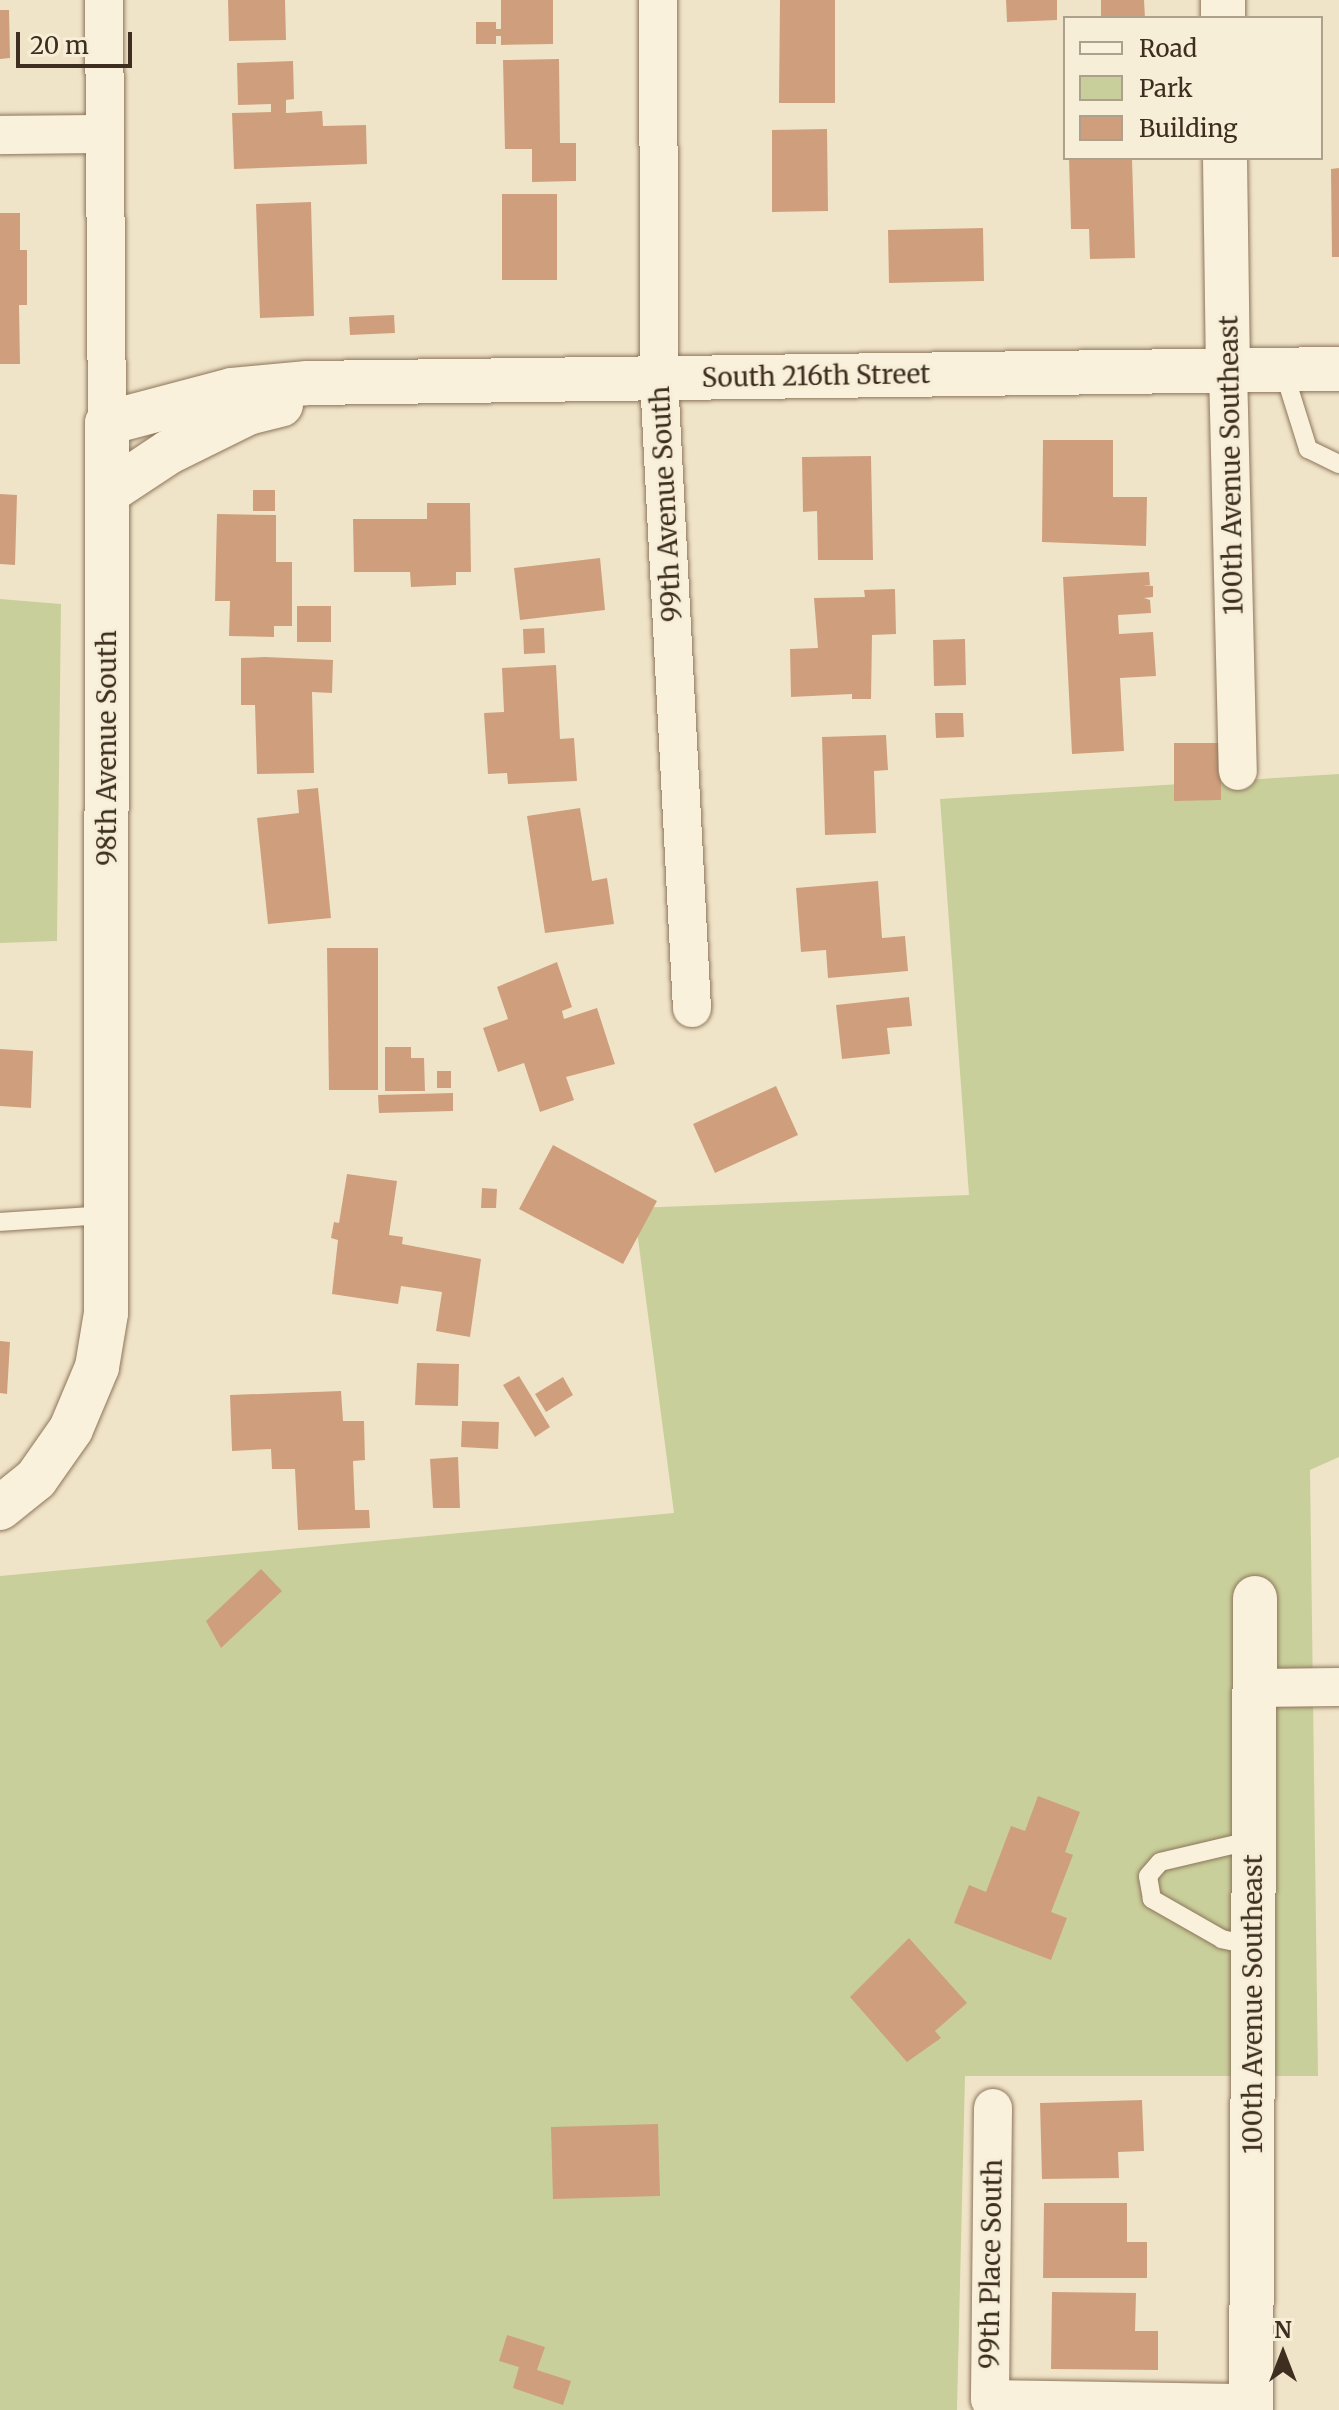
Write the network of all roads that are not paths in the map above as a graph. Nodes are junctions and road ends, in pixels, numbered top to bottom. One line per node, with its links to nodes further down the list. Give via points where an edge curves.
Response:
1 (104, 0): 3 (street, 98th Avenue South)
2 (658, 0): 9 (street, 99th Avenue South)
3 (104, 134): 4 (street); 11 (street, 98th Avenue South)
4 (0, 135)
5 (1225, 160): 8 (street, 100th Avenue Southeast)
6 (1283, 369): 7 (street, South 216th Street); 8 (street, South 216th Street); 12 (lane, via 1308,449)
7 (1339, 369)
8 (1228, 370): 9 (street, South 216th Street); 14 (street, 100th Avenue Southeast)
9 (659, 379): 10 (street, South 216th Street); 15 (street, 99th Avenue South)
10 (405, 383): 11 (street, South 216th Street, via 232,390); 13 (street, South 216th Street, via 248,413 169,452)
11 (107, 423): 13 (street, 98th Avenue South)
12 (1339, 464)
13 (107, 493): 16 (street, 98th Avenue South)
14 (1238, 771)
15 (692, 1008)
16 (106, 1215): 17 (lane); 18 (street, 98th Avenue South, via 106,1313 97,1367 71,1429 36,1479)
17 (0, 1222)
18 (0, 1508)
19 (1255, 1598): 21 (street, 100th Avenue Southeast)
20 (1339, 1687): 21 (street)
21 (1255, 1688): 22 (street, 100th Avenue Southeast)
22 (1254, 1840): 23 (street, 100th Avenue Southeast); 23 (lane, via 1160,1862 1148,1876 1152,1899 1222,1939)
23 (1254, 1946): 25 (street, 100th Avenue Southeast)
24 (993, 2108): 25 (street, 99th Place South, via 990,2399)
25 (1251, 2407)

